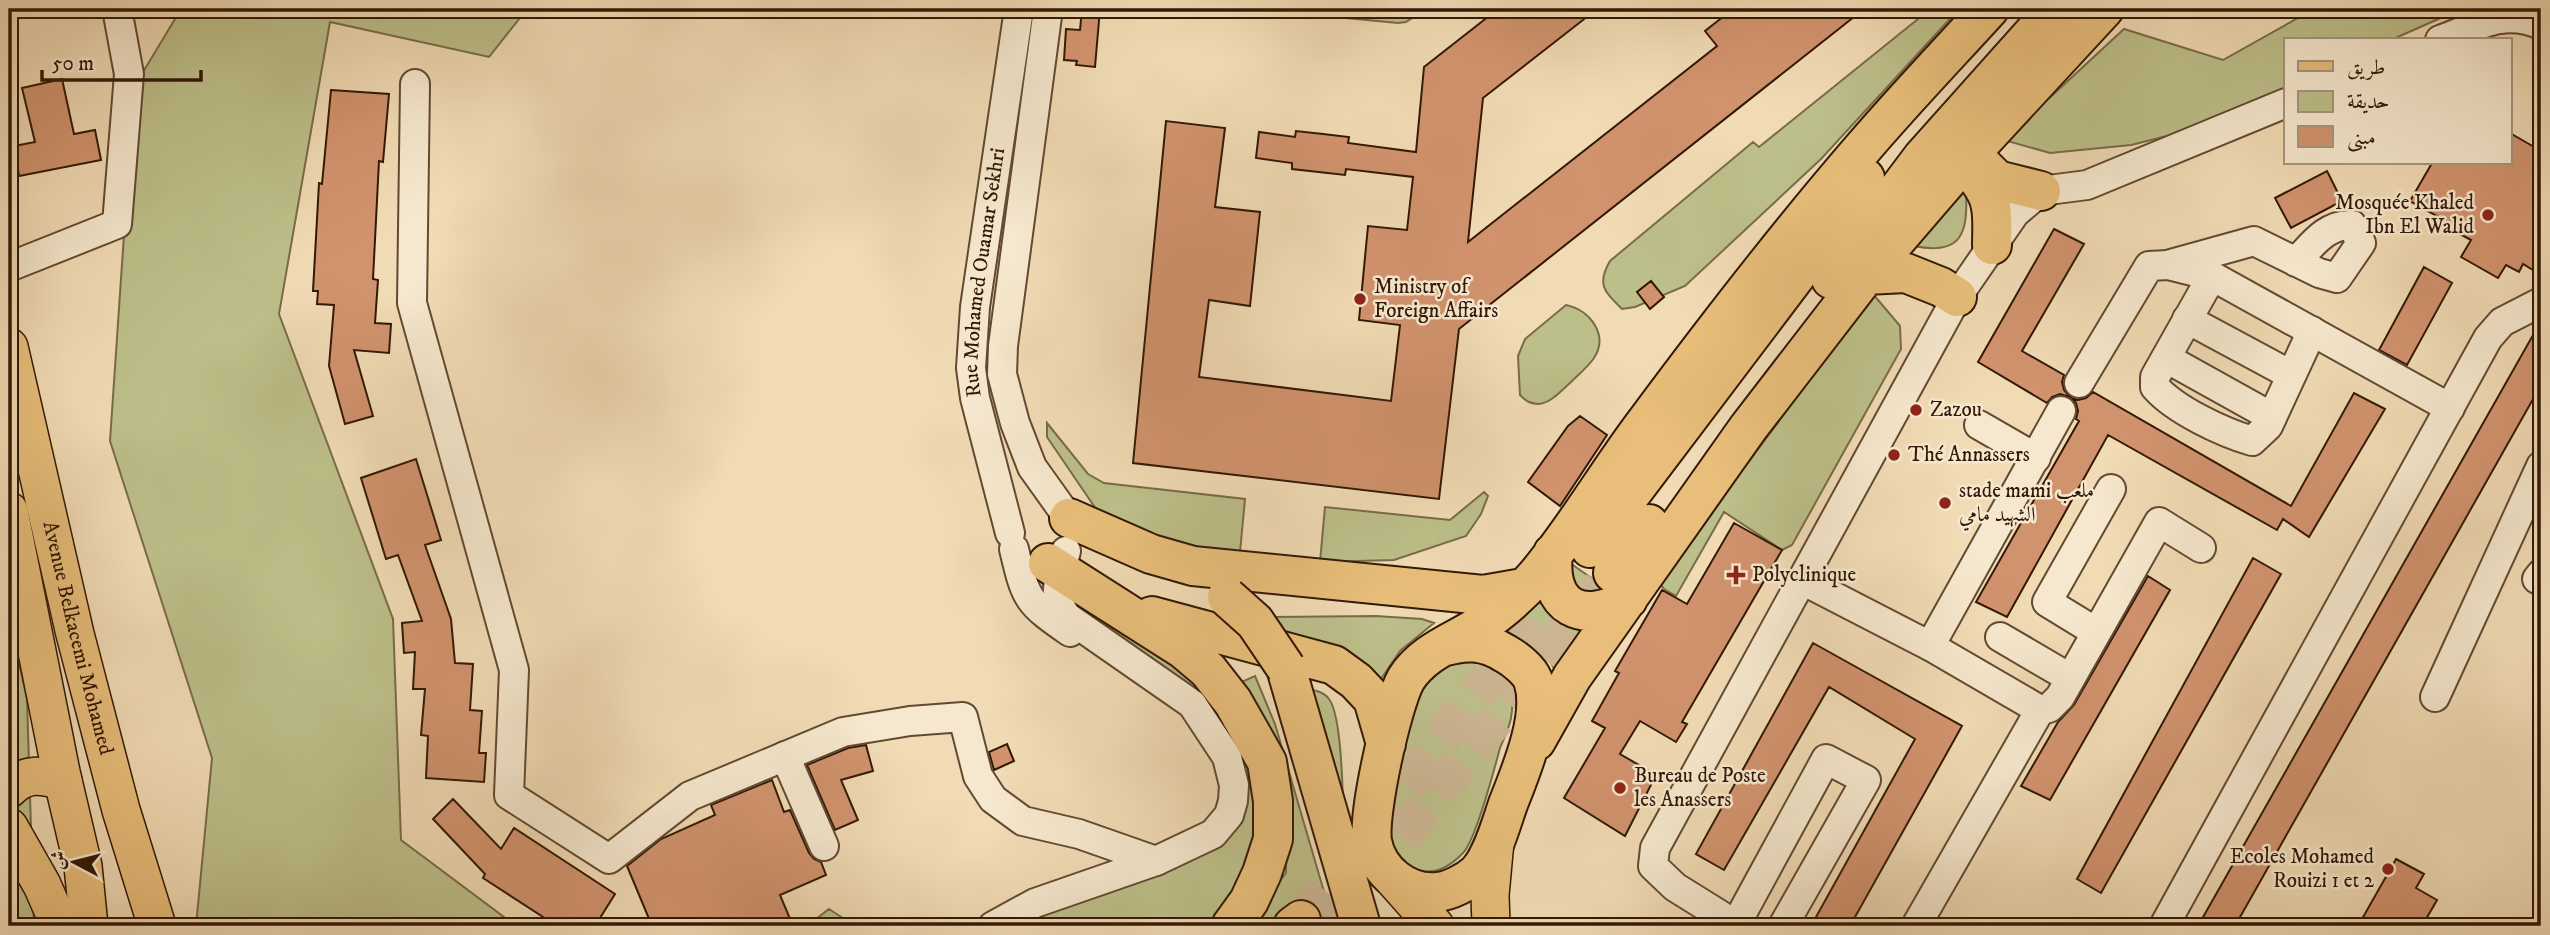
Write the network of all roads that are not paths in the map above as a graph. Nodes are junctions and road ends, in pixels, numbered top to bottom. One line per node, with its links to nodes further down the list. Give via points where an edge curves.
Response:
1 (117, 9): 16 (street, via 129,74 117,224)
2 (1019, 9): 33 (street, Rue Mohamed Ouamar Sekhri, via 975,307 971,368 975,398)
3 (1048, 9): 33 (street, via 1002,374)
4 (1989, 9): 35 (highway, via 1788,237 1644,423)
5 (2104, 9): 11 (highway)
6 (2055, 15): 35 (highway, via 1922,158)
7 (2541, 25): 8 (street, via 2502,17)
8 (2445, 38)
9 (415, 84): 49 (street, via 412,303 514,670 509,795 608,859 690,796)
10 (2284, 104): 12 (street, via 2087,185)
11 (1967, 158): 12 (highway, via 1997,180); 13 (highway, via 1987,191 1993,216); 17 (highway)
12 (2041, 191): 13 (street, via 2015,212)
13 (1992, 245): 19 (street)
14 (2296, 262): 15 (street, via 2254,241)
15 (2168, 265): 18 (street); 25 (street, via 2149,266)
16 (9, 267)
17 (1866, 275): 19 (highway, via 1906,273); 35 (highway, via 1748,428)
18 (2212, 276): 21 (street); 22 (street)
19 (1957, 297): 36 (street)
20 (2535, 311): 26 (street, via 2502,322 2488,338)
21 (2187, 320): 24 (street); 24 (street, via 2155,377 2154,387 2165,399 2252,441 2268,426)
22 (2312, 331): 24 (street); 26 (street)
23 (9, 347): 62 (main road, Avenue Belkacemi Mohamed, via 89,688)
24 (2291, 375)
25 (2079, 383)
26 (2449, 408): 72 (street)
27 (2061, 411): 29 (street)
28 (1979, 425): 29 (street)
29 (2036, 458): 43 (street)
30 (2541, 466): 45 (street)
31 (2111, 489): 40 (street, via 2047,602)
32 (9, 511): 51 (main road)
33 (1053, 540): 38 (highway, via 1151,554 1193,566); 39 (highway); 47 (street, via 1058,598 1067,617 1186,698); 47 (street, Rue Mohamed Ouamar Sekhri, via 1023,587 1035,606); 65 (highway, bridge, via 1227,597 1255,622 1286,668)
34 (2201, 548): 40 (street, via 2159,522)
35 (1596, 568): 37 (highway, via 1533,579); 50 (highway, via 1572,677)
36 (1802, 580): 43 (street); 68 (street, via 1655,848 1653,866)
37 (1523, 588): 38 (highway, via 1483,595); 41 (highway)
38 (1433, 592): 41 (highway, via 1451,597)
39 (1110, 601): 48 (highway, via 1334,665 1373,699); 64 (highway, via 1208,670 1233,702 1267,762 1273,839 1249,901)
40 (2096, 632): 44 (street)
41 (1486, 636): 48 (highway, via 1441,647 1422,661 1407,678); 50 (highway, via 1532,677 1534,710)
42 (2000, 637): 44 (street)
43 (1930, 646): 46 (street)
44 (2070, 678): 46 (street, via 2049,708)
45 (2435, 697)
46 (2040, 710): 71 (street)
47 (1214, 736): 56 (street, via 1232,771 1229,815 1213,834)
48 (1386, 744): 58 (highway, via 1372,838)
49 (785, 756): 55 (street); 56 (street, via 842,732 963,716 978,776 993,799 1023,821 1079,834)
50 (1525, 758): 54 (highway)
51 (64, 781): 52 (main road, via 23,777); 57 (main road)
52 (9, 789)
53 (9, 827): 59 (main road)
54 (1495, 841): 58 (highway, via 1479,871 1439,893 1406,887); 67 (main road)
55 (824, 846)
56 (1156, 861): 63 (street, via 1035,903)
57 (83, 866): 60 (main road); 61 (main road)
58 (1387, 872): 66 (main road)
59 (60, 926)
60 (89, 926)
61 (95, 926)
62 (157, 926)
63 (993, 926)
64 (1231, 926)
65 (1361, 926)
66 (1435, 926)
67 (1491, 926)
68 (1729, 926)
69 (1735, 926): 70 (street, via 1826,759 1866,780)
70 (1783, 926)
71 (1916, 926)
72 (2164, 926)

